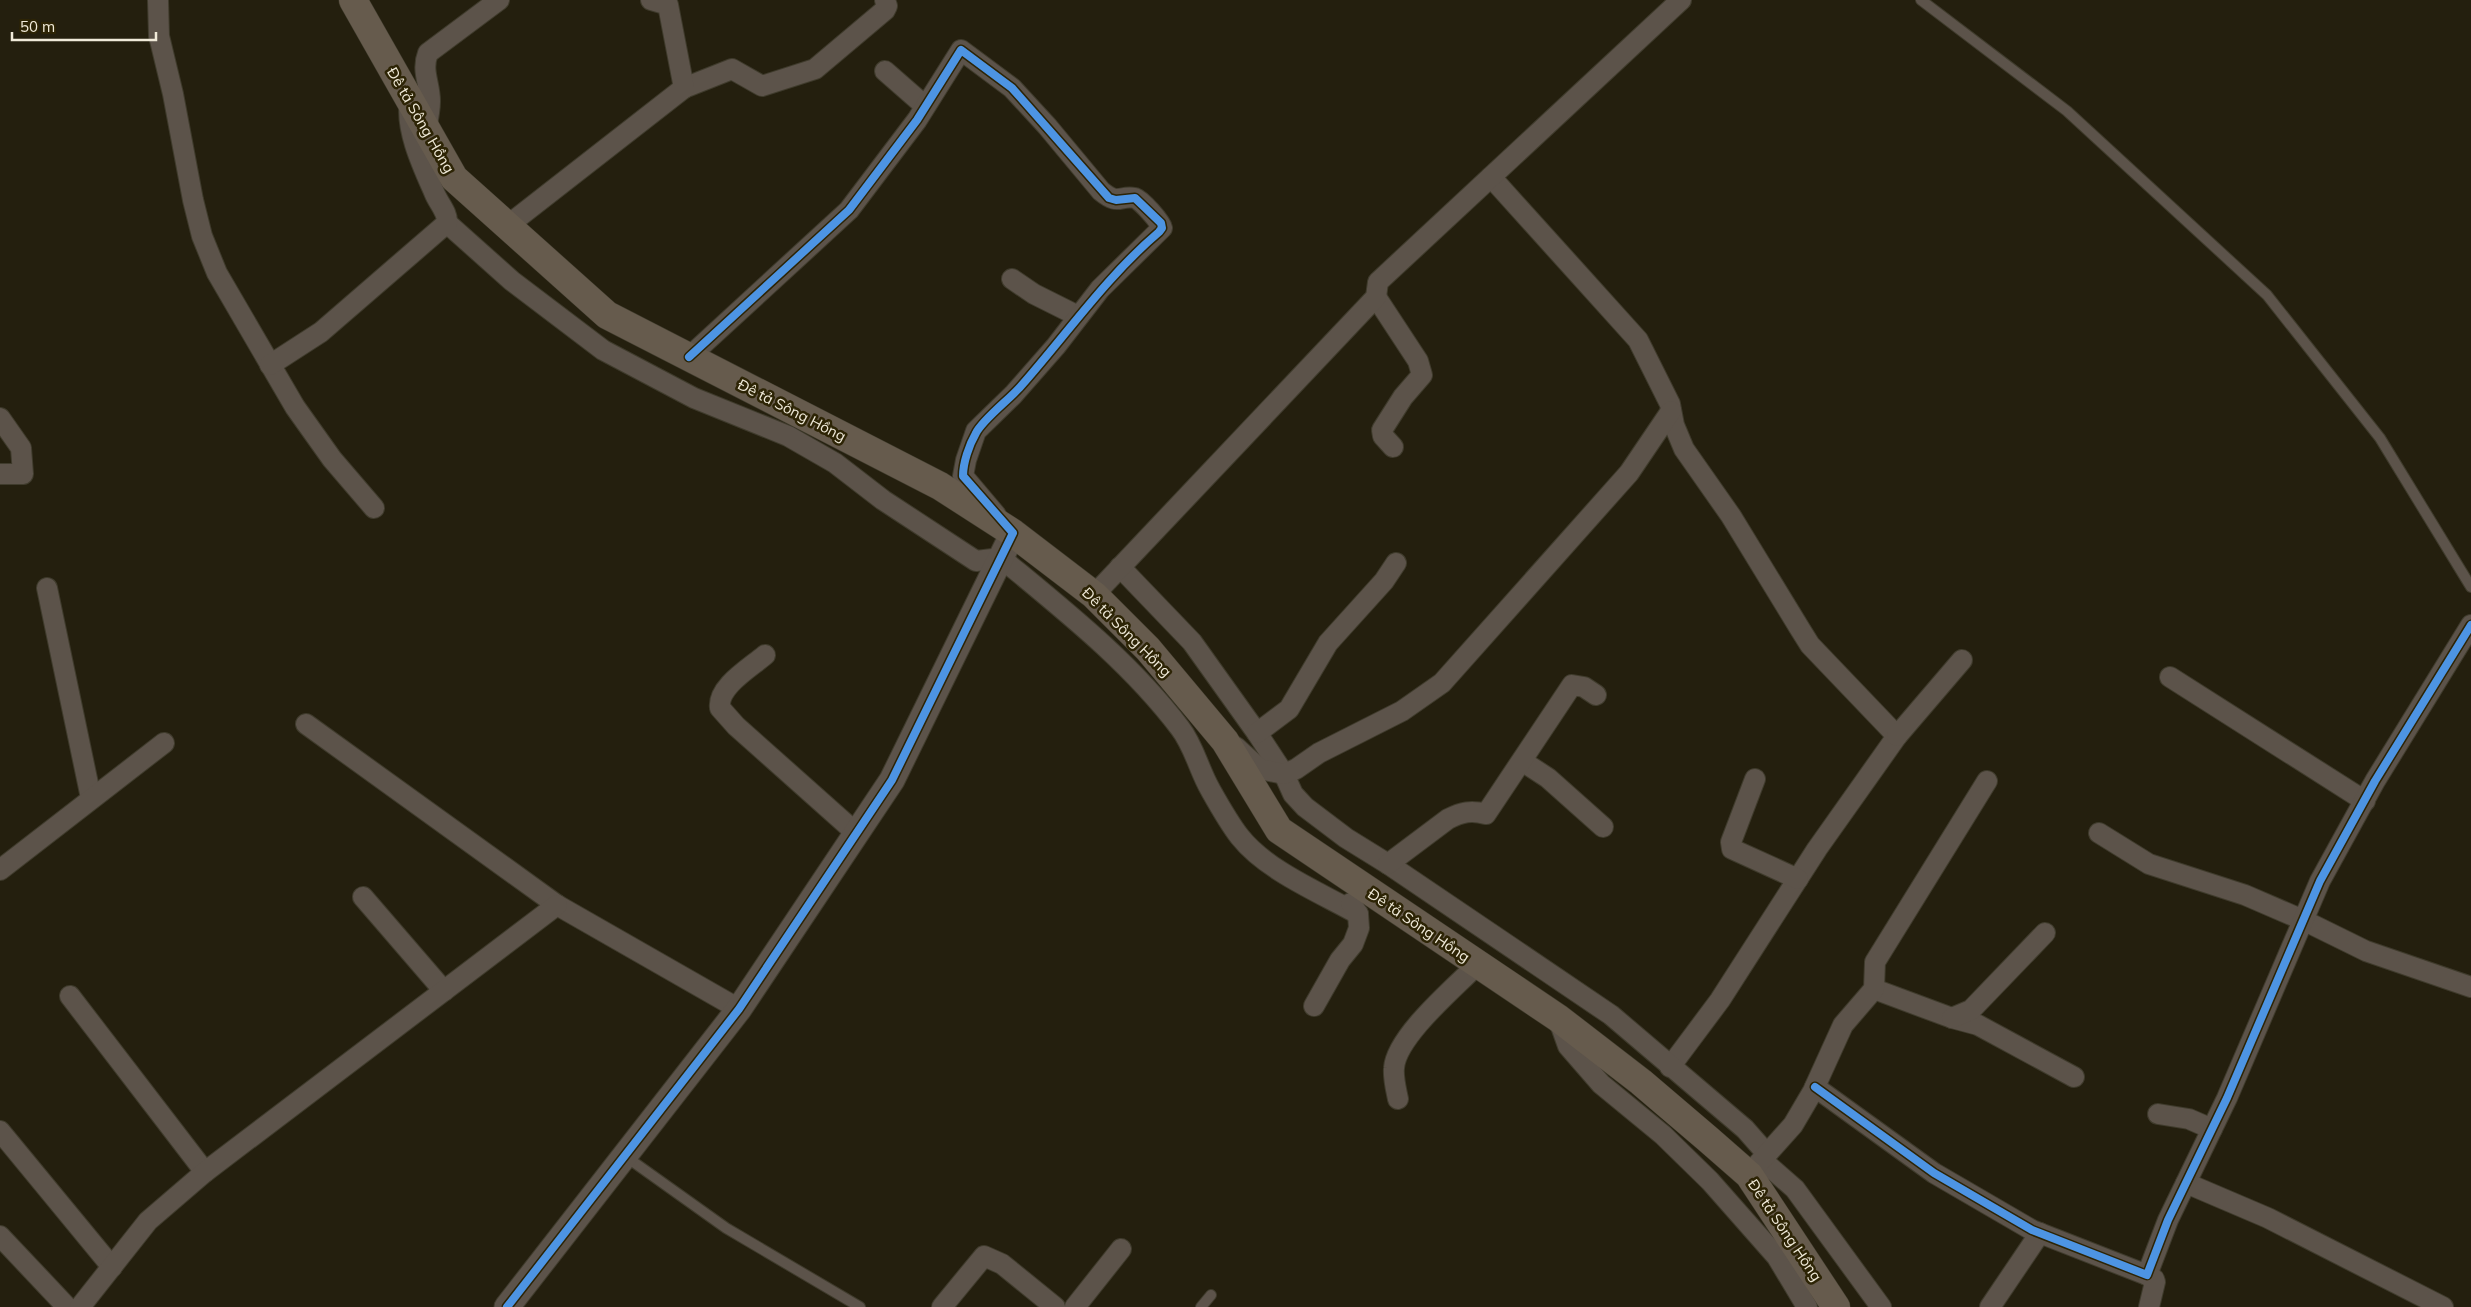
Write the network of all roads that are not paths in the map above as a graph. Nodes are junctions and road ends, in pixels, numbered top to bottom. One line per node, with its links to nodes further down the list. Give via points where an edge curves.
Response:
1 (158, 0): 21 (street, via 159,36 202,236 217,273)
2 (353, 0): 11 (main road, Đê tả Sông Hồng)
3 (499, 0): 13 (street, via 428,53 424,61 430,100)
4 (651, 0): 8 (street)
5 (885, 0): 10 (street, via 885,10 815,69 762,86 732,69)
6 (1681, 0): 14 (street)
7 (1921, 0): 31 (lane, via 2067,111 2267,295 2380,438)
8 (675, 6): 10 (street)
9 (885, 71): 12 (street)
10 (684, 88): 16 (street)
11 (410, 101): 13 (main road, Đê tả Sông Hồng); 15 (street, via 410,129 434,193 448,217)
12 (926, 106): 19 (street, via 961,50 1012,88 1109,198 1135,198 1161,222 1159,232 1100,289); 20 (street, via 849,210)
13 (426, 130): 16 (main road, Đê tả Sông Hồng, via 454,178)
14 (1491, 177): 18 (street, via 1378,282); 22 (street, via 1638,340)
15 (447, 224): 21 (street, via 321,332); 28 (street, via 519,287 603,350 694,398 788,436 835,463 883,500 976,561)
16 (507, 226): 20 (main road, Đê tả Sông Hồng, via 607,315)
17 (1012, 279): 19 (street)
18 (1376, 297): 24 (street, via 1418,361 1422,375 1382,430 1383,436); 30 (street)
19 (1078, 316): 27 (street, via 1013,395 976,431 966,460 963,476)
20 (688, 357): 27 (main road, Đê tả Sông Hồng, via 940,486)
21 (270, 365): 26 (street, via 332,459)
22 (1672, 411): 43 (street, via 1684,449 1731,516 1810,645); 47 (street, via 1630,473 1442,683 1402,711)
23 (0, 418): 25 (street, via 21,448 23,474)
24 (1393, 446)
25 (0, 474)
26 (374, 508)
27 (1013, 533): 28 (street); 33 (main road, Đê tả Sông Hồng)
28 (1001, 558): 41 (street, via 1122,661); 53 (street, via 892,780)
29 (1396, 562): 42 (street, via 1384,581 1328,643 1288,709)
30 (1120, 567): 33 (street); 42 (street, via 1192,642)
31 (2471, 587)
32 (48, 588): 50 (street)
33 (1094, 595): 37 (main road, Đê tả Sông Hồng)
34 (2471, 625): 51 (street)
35 (764, 655): 53 (street, via 720,697 720,708)
36 (1962, 660): 43 (street)
37 (1171, 675): 41 (street); 44 (main road, Đê tả Sông Hồng)
38 (2170, 677): 51 (street)
39 (1596, 695): 46 (street, via 1572,685)
40 (306, 724): 60 (street)
41 (1180, 728): 61 (street, via 1209,788 1241,838 1292,878)
42 (1257, 733): 47 (street)
43 (1897, 736): 58 (street)
44 (1225, 742): 47 (street, via 1235,746 1260,769); 55 (main road, Đê tả Sông Hồng, via 1279,830)
45 (164, 743): 50 (street)
46 (1522, 761): 52 (street, via 1548,778); 56 (street, via 1486,814 1473,811 1459,814)
47 (1284, 774): 56 (street, via 1293,794 1305,807)
48 (1755, 779): 58 (street, via 1730,842 1732,849)
49 (1986, 781): 66 (street, via 1875,962)
50 (91, 798): 57 (street)
51 (2365, 801): 62 (street, via 2320,881)
52 (1603, 827)
53 (854, 832): 70 (street)
54 (2099, 833): 62 (street, via 2149,864 2245,895)
55 (1327, 862): 61 (street); 64 (main road, Đê tả Sông Hồng)
56 (1388, 864): 73 (street, via 1611,1015)
57 (0, 870)
58 (1798, 879): 73 (street, via 1720,1000)
59 (363, 897): 67 (street)
60 (557, 905): 67 (street); 70 (street)
61 (1358, 914): 69 (street, via 1359,928 1353,944)
62 (2303, 920): 65 (street, via 2366,951); 78 (street)
63 (2045, 933): 72 (street, via 1971,1010)
64 (1477, 965): 71 (main road, Đê tả Sông Hồng); 76 (street, via 1400,1047 1394,1068)
65 (2471, 987)
66 (1874, 989): 72 (street); 75 (street, via 1843,1025)
67 (444, 991): 82 (street)
68 (70, 996): 82 (street)
69 (1314, 1006)
70 (739, 1009): 80 (street)
71 (1558, 1018): 81 (main road, Đê tả Sông Hồng, via 1641,1082); 91 (street, via 1568,1046 1601,1084 1710,1181 1777,1257)
72 (1952, 1018): 74 (street, via 1978,1025)
73 (1670, 1067): 81 (street, via 1745,1129)
74 (2074, 1077)
75 (1815, 1087): 81 (street, via 1792,1125); 84 (street, via 1934,1173)
76 (1398, 1099)
77 (2158, 1114): 78 (street, via 2189,1119)
78 (2212, 1129): 83 (street)
79 (0, 1131): 88 (street)
80 (625, 1156): 94 (street); 95 (lane, via 726,1228)
81 (1759, 1163): 87 (main road, Đê tả Sông Hồng); 101 (street, via 1796,1189)
82 (204, 1172): 88 (street, via 148,1221)
83 (2186, 1182): 89 (street); 104 (street, via 2268,1218)
84 (2040, 1233): 89 (street); 102 (street)
85 (0, 1236): 92 (street)
86 (1121, 1249): 98 (street)
87 (1798, 1250): 91 (street); 100 (main road, Đê tả Sông Hồng)
88 (112, 1267): 93 (street)
89 (2147, 1275): 103 (street, via 2155,1282)
90 (1211, 1295): 99 (lane)
91 (1805, 1304)
92 (67, 1307)
93 (80, 1307)
94 (507, 1307)
95 (860, 1307)
96 (942, 1307): 97 (street, via 984,1256 1002,1264)
97 (1055, 1307)
98 (1075, 1307)
99 (1201, 1307)
100 (1836, 1307)
101 (1881, 1307)
102 (1990, 1307)
103 (2149, 1307)
104 (2443, 1307)

